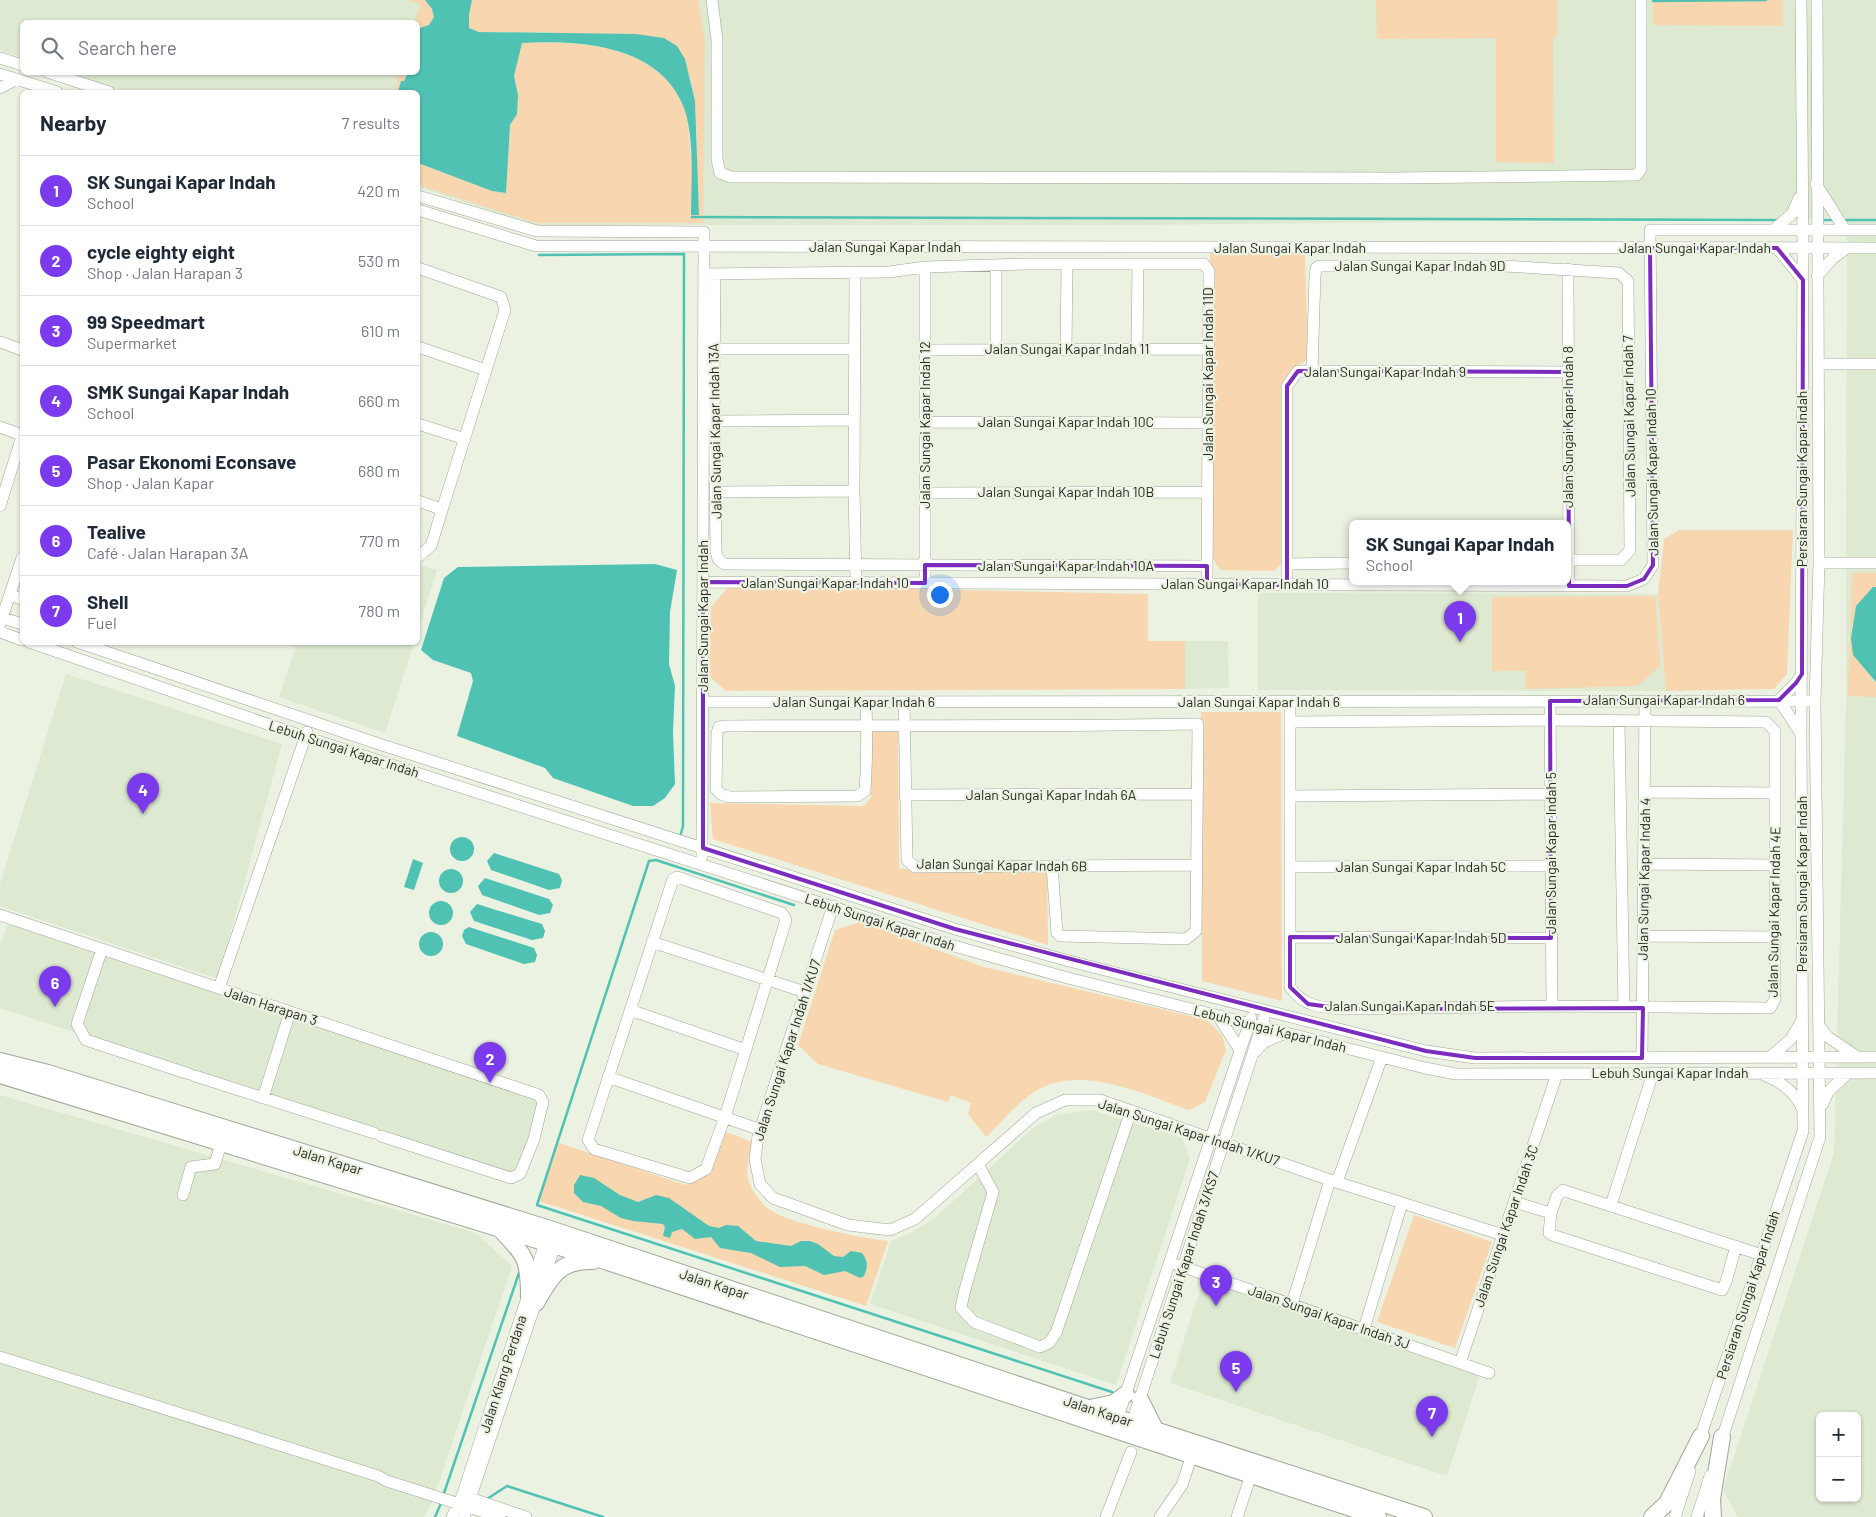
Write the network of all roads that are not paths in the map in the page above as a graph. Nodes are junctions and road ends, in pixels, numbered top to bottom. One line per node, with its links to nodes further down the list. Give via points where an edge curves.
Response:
1 (712, 0): 2 (street, via 717,40 717,159 720,173 731,178 1355,178 1636,174 1641,169)
2 (1641, 0)
3 (1801, 0): 14 (street, Persiaran Sungai Kapar Indah)
4 (1816, 0): 13 (street, Persiaran Sungai Kapar Indah)
5 (0, 58): 6 (street)
6 (20, 64)
7 (0, 74): 9 (street)
8 (56, 75): 12 (street)
9 (16, 79): 10 (street); 11 (street)
10 (0, 88)
11 (51, 90)
12 (103, 90)
13 (1816, 184): 17 (street, Persiaran Sungai Kapar Indah); 21 (street)
14 (1802, 190): 18 (street, Persiaran Sungai Kapar Indah); 20 (street, via 1792,214)
15 (420, 197): 23 (street, Jalan Sungai Kapar Indah, via 537,231 693,232)
16 (420, 211): 23 (street, via 536,246)
17 (1816, 222): 18 (street, Jalan Sungai Kapar Indah); 21 (street, Jalan Sungai Kapar Indah); 29 (street, Persiaran Sungai Kapar Indah)
18 (1802, 227): 20 (street, Jalan Sungai Kapar Indah); 28 (street, Persiaran Sungai Kapar Indah)
19 (1650, 230): 20 (street, Jalan Sungai Kapar Indah); 24 (street, Jalan Sungai Kapar Indah 10)
20 (1773, 230)
21 (1845, 230): 22 (street, Jalan Sungai Kapar Indah)
22 (1876, 230)
23 (699, 247): 24 (street, Jalan Sungai Kapar Indah); 37 (street, Jalan Sungai Kapar Indah)
24 (1650, 248): 25 (street, Jalan Sungai Kapar Indah); 87 (street, Jalan Sungai Kapar Indah 10, via 1653,565 1644,579 1627,586)
25 (1777, 248): 28 (street, Jalan Sungai Kapar Indah); 39 (street)
26 (1847, 248): 27 (street, Jalan Sungai Kapar Indah); 29 (street, Jalan Sungai Kapar Indah); 38 (street)
27 (1876, 248)
28 (1803, 249): 29 (street, Jalan Sungai Kapar Indah); 39 (street, Persiaran Sungai Kapar Indah)
29 (1817, 249): 38 (street, Persiaran Sungai Kapar Indah)
30 (1067, 264): 31 (street, Jalan Sungai Kapar Indah 11D); 32 (street, Jalan Sungai Kapar Indah 11D); 49 (street)
31 (1138, 264): 45 (street); 46 (street, Jalan Sungai Kapar Indah 11D, via 1204,264 1209,271)
32 (996, 265): 33 (street, Jalan Sungai Kapar Indah 11D); 48 (street)
33 (925, 267): 36 (street, Jalan Sungai Kapar Indah 11D); 47 (street, Jalan Sungai Kapar Indah 12)
34 (420, 269): 52 (street, via 501,296 505,310)
35 (1568, 269): 53 (street, Jalan Sungai Kapar Indah 9D, via 1319,266 1315,276); 54 (street, Jalan Sungai Kapar Indah 8); 73 (street, Jalan Sungai Kapar Indah 7, via 1619,273 1628,281 1630,463 1630,550 1627,556 1621,560)
36 (855, 272): 37 (street, Jalan Sungai Kapar Indah 11D); 44 (street)
37 (710, 274): 43 (street, Jalan Sungai Kapar Indah 13A); 82 (street, Jalan Sungai Kapar Indah)
38 (1817, 276): 50 (street, Persiaran Sungai Kapar Indah)
39 (1803, 280): 96 (street, Persiaran Sungai Kapar Indah)
40 (0, 342): 41 (street)
41 (20, 349)
42 (420, 349): 52 (street)
43 (714, 349): 44 (street); 56 (street, Jalan Sungai Kapar Indah 13A)
44 (855, 349): 55 (street)
45 (1138, 349): 46 (street, Jalan Sungai Kapar Indah 11); 49 (street, Jalan Sungai Kapar Indah 11)
46 (1208, 349): 58 (street, Jalan Sungai Kapar Indah 11D)
47 (925, 350): 48 (street, Jalan Sungai Kapar Indah 11); 57 (street, Jalan Sungai Kapar Indah 12)
48 (996, 350): 49 (street, Jalan Sungai Kapar Indah 11)
49 (1066, 350)
50 (1818, 364): 51 (street); 75 (street, Persiaran Sungai Kapar Indah)
51 (1876, 364)
52 (486, 370): 62 (street)
53 (1312, 371): 54 (street, Jalan Sungai Kapar Indah 9); 79 (street, Jalan Sungai Kapar Indah 9, via 1298,371 1287,386)
54 (1568, 372): 71 (street, Jalan Sungai Kapar Indah 8)
55 (854, 420): 56 (street); 64 (street)
56 (714, 421): 65 (street, Jalan Sungai Kapar Indah 13A)
57 (925, 422): 58 (street, Jalan Sungai Kapar Indah 10C); 67 (street, Jalan Sungai Kapar Indah 12)
58 (1208, 423): 66 (street, Jalan Sungai Kapar Indah 11D)
59 (420, 425): 62 (street)
60 (0, 427): 61 (street)
61 (20, 434)
62 (465, 439): 70 (street)
63 (20, 441): 69 (street)
64 (854, 491): 65 (street); 78 (street)
65 (716, 492): 78 (street, Jalan Sungai Kapar Indah 13A, via 716,551 724,564)
66 (1208, 492): 67 (street, Jalan Sungai Kapar Indah 10B); 81 (street, Jalan Sungai Kapar Indah 11D)
67 (924, 493): 80 (street, Jalan Sungai Kapar Indah 12)
68 (420, 502): 70 (street)
69 (0, 506)
70 (443, 507): 72 (street, via 431,546)
71 (1568, 520)
72 (420, 555)
73 (1571, 560)
74 (1349, 563): 79 (street)
75 (1819, 563): 76 (street); 101 (street, Persiaran Sungai Kapar Indah)
76 (1876, 563)
77 (20, 564): 88 (street)
78 (855, 564): 80 (street, Jalan Sungai Kapar Indah 13A); 83 (street)
79 (1287, 564): 86 (street, Jalan Sungai Kapar Indah 9)
80 (924, 565): 81 (street, Jalan Sungai Kapar Indah 10A); 84 (street, Jalan Sungai Kapar Indah 12)
81 (1207, 566): 85 (street, Jalan Sungai Kapar Indah 11D)
82 (703, 582): 83 (street, Jalan Sungai Kapar Indah 10); 102 (street, Jalan Sungai Kapar Indah)
83 (856, 583): 84 (street, Jalan Sungai Kapar Indah 10)
84 (924, 583): 85 (street, Jalan Sungai Kapar Indah 10)
85 (1207, 584): 86 (street, Jalan Sungai Kapar Indah 10)
86 (1287, 585): 87 (street, Jalan Sungai Kapar Indah 10)
87 (1569, 586)
88 (10, 595): 89 (street); 90 (street)
89 (20, 598)
90 (1, 619): 91 (street)
91 (20, 624)
92 (0, 632): 93 (street)
93 (20, 639)
94 (38, 645): 116 (street, Lebuh Sungai Kapar Indah)
95 (86, 645): 108 (street, Lebuh Sungai Kapar Indah)
96 (1802, 674): 98 (street); 99 (street, Persiaran Sungai Kapar Indah)
97 (1550, 700): 100 (street, Jalan Sungai Kapar Indah 6); 106 (street, Jalan Sungai Kapar Indah 6); 107 (street, Jalan Sungai Kapar Indah 5)
98 (1779, 700): 99 (street, Jalan Sungai Kapar Indah 6); 100 (street, Jalan Sungai Kapar Indah 6); 115 (street)
99 (1802, 700): 101 (street, Jalan Sungai Kapar Indah 6); 115 (street, Persiaran Sungai Kapar Indah)
100 (1645, 701): 111 (street, Jalan Sungai Kapar Indah 4)
101 (1815, 701): 154 (street, Persiaran Sungai Kapar Indah)
102 (703, 702): 103 (street, Jalan Sungai Kapar Indah 6); 125 (street, Jalan Sungai Kapar Indah)
103 (866, 702): 104 (street, Jalan Sungai Kapar Indah 6); 113 (street)
104 (904, 702): 105 (street, Jalan Sungai Kapar Indah 6); 114 (street, Jalan Sungai Kapar Indah 6B)
105 (1199, 702): 106 (street, Jalan Sungai Kapar Indah 6); 112 (street)
106 (1290, 702): 109 (street, Jalan Sungai Kapar Indah 5E)
107 (1550, 720): 109 (street); 110 (street); 122 (street, Jalan Sungai Kapar Indah 5)
108 (312, 721): 116 (street); 117 (street, Lebuh Sungai Kapar Indah)
109 (1290, 722): 124 (street, Jalan Sungai Kapar Indah 5E)
110 (1619, 722): 111 (street); 145 (street, Jalan Sungai Kapar Indah 4)
111 (1645, 722): 119 (street, Jalan Sungai Kapar Indah 4); 120 (street, Jalan Sungai Kapar Indah 4E, via 1766,722 1775,731)
112 (1198, 724): 114 (street, Jalan Sungai Kapar Indah 6); 121 (street, Jalan Sungai Kapar Indah 6)
113 (867, 725): 113 (street, Jalan Sungai Kapar Indah 6, via 719,727 716,789 728,797 857,796 865,791); 114 (street, Jalan Sungai Kapar Indah 6)
114 (904, 725): 123 (street, Jalan Sungai Kapar Indah 6B)
115 (1801, 734): 152 (street, Persiaran Sungai Kapar Indah)
116 (305, 737): 118 (street, Lebuh Sungai Kapar Indah); 142 (street)
117 (379, 744): 118 (street, via 380,753); 125 (street, Lebuh Sungai Kapar Indah)
118 (418, 773): 126 (street, Lebuh Sungai Kapar Indah)
119 (1645, 792): 120 (street); 127 (street, Jalan Sungai Kapar Indah 4)
120 (1774, 793): 129 (street, Jalan Sungai Kapar Indah 4E)
121 (1198, 794): 123 (street, Jalan Sungai Kapar Indah 6A); 128 (street, Jalan Sungai Kapar Indah 6)
122 (1551, 794): 124 (street); 132 (street, Jalan Sungai Kapar Indah 5)
123 (905, 795): 130 (street, Jalan Sungai Kapar Indah 6B, via 907,860 910,864)
124 (1290, 796): 131 (street, Jalan Sungai Kapar Indah 5E)
125 (703, 848): 126 (street, Jalan Sungai Kapar Indah); 146 (street, Lebuh Sungai Kapar Indah, via 956,930)
126 (701, 864): 133 (street, Lebuh Sungai Kapar Indah)
127 (1645, 864): 129 (street); 135 (street, Jalan Sungai Kapar Indah 4)
128 (1197, 865): 130 (street, Jalan Sungai Kapar Indah 6B); 130 (street, Jalan Sungai Kapar Indah 6, via 1196,931 1186,939 1060,936 1057,933)
129 (1776, 865): 137 (street, Jalan Sungai Kapar Indah 4E)
130 (1052, 866)
131 (1290, 866): 132 (street, Jalan Sungai Kapar Indah 5C); 136 (street, Jalan Sungai Kapar Indah 5E)
132 (1551, 866): 138 (street, Jalan Sungai Kapar Indah 5)
133 (833, 906): 143 (street, Jalan Sungai Kapar Indah 1/KU7); 151 (street, Lebuh Sungai Kapar Indah, via 1068,978)
134 (1, 919): 140 (street, Jalan Harapan 3)
135 (1643, 936): 137 (street); 147 (street, Jalan Sungai Kapar Indah 4)
136 (1290, 937): 138 (street, Jalan Sungai Kapar Indah 5D); 144 (street, Jalan Sungai Kapar Indah 5E, via 1290,987 1296,997 1323,1008)
137 (1775, 937): 147 (street, Jalan Sungai Kapar Indah 4E, via 1775,999 1770,1008)
138 (1551, 938): 144 (street, Jalan Sungai Kapar Indah 5)
139 (652, 942): 141 (street); 141 (street, via 673,880 682,878 785,915); 148 (street)
140 (102, 949): 142 (street, Jalan Harapan 3); 176 (street, via 77,1024 86,1040)
141 (768, 980): 143 (street); 157 (street)
142 (218, 988): 150 (street, Jalan Harapan 3)
143 (805, 992): 181 (street, Jalan Sungai Kapar Indah 1/KU7)
144 (1552, 1006): 145 (street, Jalan Sungai Kapar Indah 5E)
145 (1624, 1007): 147 (street, Jalan Sungai Kapar Indah 5E)
146 (1254, 1008): 149 (street, Lebuh Sungai Kapar Indah); 153 (street, Lebuh Sungai Kapar Indah 3/KS7)
147 (1643, 1008): 165 (street, Jalan Sungai Kapar Indah 4)
148 (630, 1010): 157 (street); 175 (street)
149 (1267, 1011): 155 (street, Lebuh Sungai Kapar Indah 3/KS7); 165 (street, Lebuh Sungai Kapar Indah, via 1456,1057)
150 (290, 1012): 176 (street); 176 (street, Jalan Harapan 3, via 539,1095 543,1102 534,1139 520,1174 511,1178)
151 (1218, 1016): 153 (street, Lebuh Sungai Kapar Indah); 158 (street)
152 (1803, 1018): 161 (street, Persiaran Sungai Kapar Indah); 166 (street, via 1791,1039)
153 (1249, 1024): 155 (street, Lebuh Sungai Kapar Indah); 158 (street, Lebuh Sungai Kapar Indah 3/KS7)
154 (1819, 1026): 162 (street, Persiaran Sungai Kapar Indah); 163 (street, via 1828,1037)
155 (1262, 1027): 156 (street, Lebuh Sungai Kapar Indah); 159 (street, Lebuh Sungai Kapar Indah 3/KS7)
156 (1286, 1033): 159 (street, via 1264,1042); 160 (street, Lebuh Sungai Kapar Indah)
157 (746, 1050): 180 (street)
158 (1240, 1050): 182 (street, Lebuh Sungai Kapar Indah 3/KS7)
159 (1254, 1053): 183 (street, Lebuh Sungai Kapar Indah 3/KS7)
160 (1382, 1057): 173 (street, Lebuh Sungai Kapar Indah, via 1456,1074); 186 (street)
161 (1803, 1057): 162 (street, Lebuh Sungai Kapar Indah); 166 (street, Lebuh Sungai Kapar Indah); 169 (street, Persiaran Sungai Kapar Indah)
162 (1820, 1057): 163 (street, Lebuh Sungai Kapar Indah); 170 (street, Persiaran Sungai Kapar Indah)
163 (1856, 1057): 164 (street, Lebuh Sungai Kapar Indah)
164 (1876, 1057)
165 (1642, 1058): 166 (street, Lebuh Sungai Kapar Indah)
166 (1769, 1058)
167 (0, 1066): 184 (highway, Jalan Kapar, via 34,1086); 194 (highway, Jalan Kapar, via 48,1073)
168 (1758, 1073): 169 (street, Lebuh Sungai Kapar Indah); 174 (street, Lebuh Sungai Kapar Indah); 179 (street, via 1787,1088 1798,1098)
169 (1803, 1073): 170 (street, Lebuh Sungai Kapar Indah); 179 (street, Persiaran Sungai Kapar Indah)
170 (1820, 1073): 171 (street, Lebuh Sungai Kapar Indah); 177 (street, Persiaran Sungai Kapar Indah)
171 (1848, 1073): 172 (street, Lebuh Sungai Kapar Indah); 177 (street, via 1828,1092)
172 (1876, 1073)
173 (1557, 1074): 174 (street, Lebuh Sungai Kapar Indah); 188 (street, Jalan Sungai Kapar Indah 3C)
174 (1653, 1074): 190 (street)
175 (608, 1077): 180 (street); 180 (street, via 588,1140 594,1149 690,1178 706,1169)
176 (263, 1098)
177 (1821, 1108): 211 (street, Persiaran Sungai Kapar Indah, via 1820,1137)
178 (1131, 1111): 182 (street, Jalan Sungai Kapar Indah 1/KU7); 185 (street, Jalan Sungai Kapar Indah 1/KU7, via 1100,1100 1065,1100 1036,1113); 185 (street, via 1056,1333 1049,1343 1040,1346 974,1322 962,1308 993,1192)
179 (1804, 1112): 196 (street, Persiaran Sungai Kapar Indah, via 1803,1131)
180 (725, 1118): 181 (street)
181 (761, 1130): 185 (street, Jalan Sungai Kapar Indah 1/KU7, via 755,1159 760,1184 773,1198 848,1225 890,1230 915,1219)
182 (1210, 1138): 183 (street, Jalan Sungai Kapar Indah 1/KU7); 198 (street, Lebuh Sungai Kapar Indah 3/KS7)
183 (1224, 1142): 186 (street, Jalan Sungai Kapar Indah 1/KU7); 199 (street, Lebuh Sungai Kapar Indah 3/KS7)
184 (221, 1143): 187 (street, via 215,1164 191,1167); 192 (highway, Jalan Kapar)
185 (978, 1164)
186 (1334, 1181): 189 (street, Jalan Sungai Kapar Indah 1/KU7); 201 (street)
187 (183, 1195)
188 (1514, 1202): 191 (street); 193 (street, Jalan Sungai Kapar Indah 3C)
189 (1402, 1203): 193 (street, Jalan Sungai Kapar Indah 1/KU7); 202 (street)
190 (1611, 1206): 191 (street, via 1563,1190 1557,1196); 195 (street)
191 (1551, 1213): 195 (street, via 1549,1233 1552,1235 1722,1290)
192 (498, 1228): 194 (highway, Jalan Kapar); 200 (highway, via 526,1261)
193 (1503, 1235): 204 (street, Jalan Sungai Kapar Indah 3C)
194 (552, 1237): 197 (highway, Jalan Kapar); 200 (street, Jalan Klang Perdana); 207 (highway, Jalan Kapar)
195 (1736, 1246): 196 (street)
196 (1762, 1255): 210 (street, Persiaran Sungai Kapar Indah)
197 (605, 1261): 200 (highway, via 578,1260 567,1264); 208 (highway, Jalan Kapar)
198 (1169, 1262): 199 (street, Jalan Sungai Kapar Indah 3J); 206 (street, Lebuh Sungai Kapar Indah 3/KS7)
199 (1183, 1267): 201 (street, Jalan Sungai Kapar Indah 3J); 206 (street, Lebuh Sungai Kapar Indah 3/KS7)
200 (532, 1300): 215 (street, Jalan Klang Perdana)
201 (1292, 1304): 202 (street, Jalan Sungai Kapar Indah 3J)
202 (1364, 1329): 204 (street, Jalan Sungai Kapar Indah 3J)
203 (0, 1357): 215 (street, via 378,1476 387,1482 434,1492)
204 (1460, 1363): 205 (street, Jalan Sungai Kapar Indah 3J)
205 (1489, 1373)
206 (1133, 1397): 207 (highway); 208 (street, Lebuh Sungai Kapar Indah 3/KS7); 209 (highway)
207 (1087, 1408): 208 (highway, Jalan Kapar)
208 (1123, 1426): 209 (highway, Jalan Kapar); 213 (highway, Jalan Kapar)
209 (1156, 1430): 223 (highway, Jalan Kapar)
210 (1701, 1436): 224 (highway, via 1667,1502); 225 (street, Persiaran Sungai Kapar Indah)
211 (1722, 1437): 226 (street, Persiaran Sungai Kapar Indah); 227 (highway, via 1712,1499)
212 (1131, 1452): 219 (street)
213 (1192, 1455): 214 (highway, Jalan Kapar); 220 (street, via 1182,1485)
214 (1250, 1475): 221 (street); 222 (highway, Jalan Kapar)
215 (469, 1504): 216 (street, Jalan Klang Perdana); 217 (street); 218 (street)
216 (452, 1517)
217 (500, 1517)
218 (526, 1517)
219 (1106, 1517)
220 (1160, 1517)
221 (1238, 1517)
222 (1378, 1517)
223 (1424, 1517)
224 (1652, 1517)
225 (1675, 1517)
226 (1696, 1517)
227 (1713, 1517)

